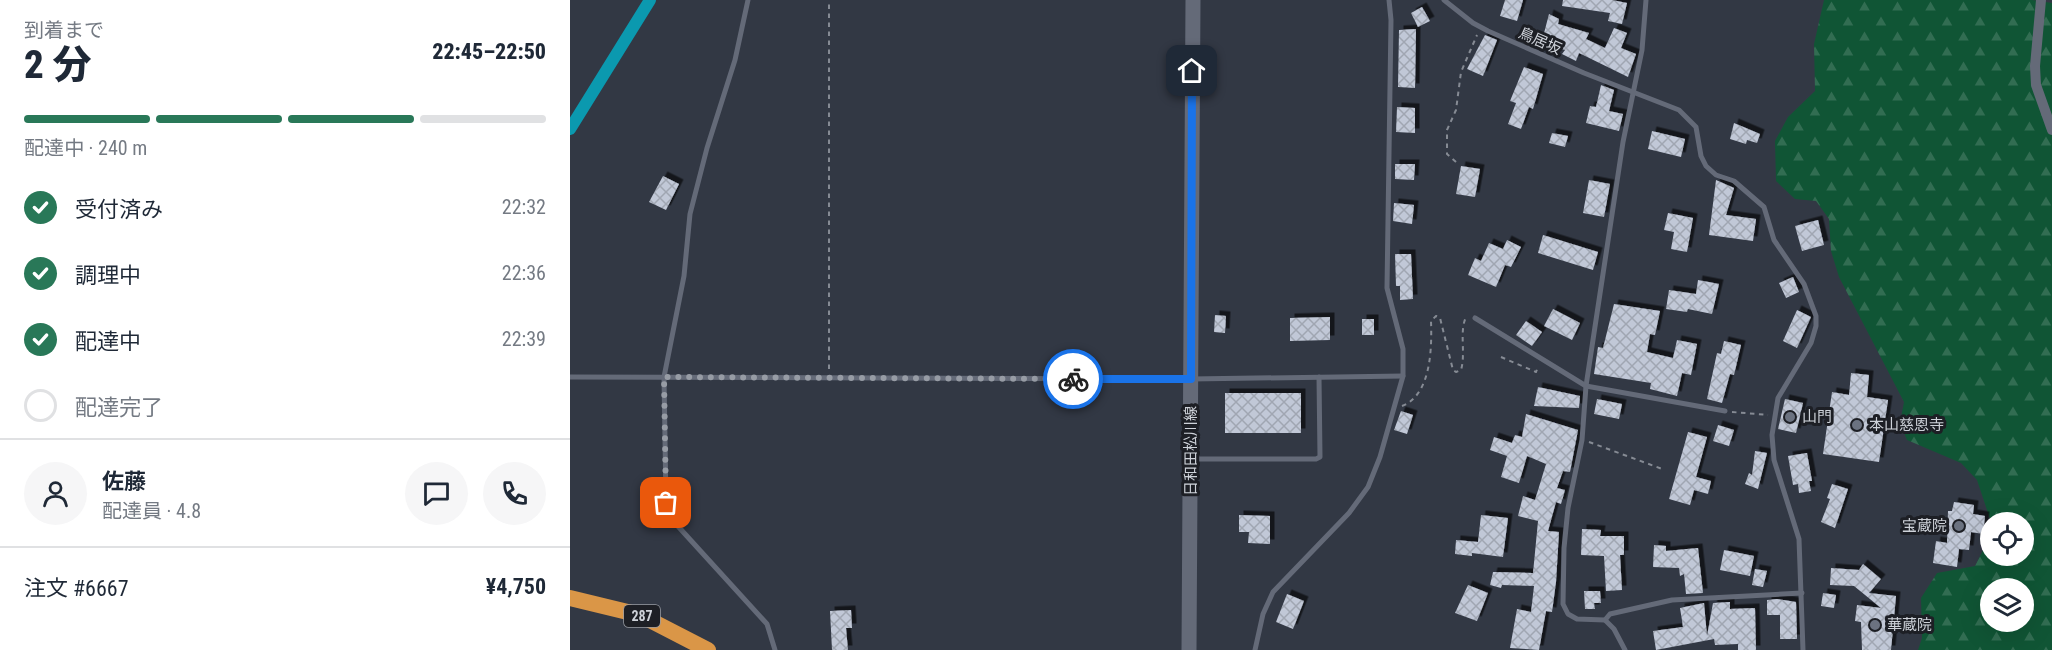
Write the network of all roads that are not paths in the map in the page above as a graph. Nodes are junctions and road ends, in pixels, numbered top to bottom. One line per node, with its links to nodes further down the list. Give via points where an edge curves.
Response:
1 (748, 0): 12 (lane, via 735,60 694,198)
2 (1193, 0): 14 (main road, 日和田松川線)
3 (1389, 0): 10 (lane, via 1387,288 1403,349)
4 (1444, 0): 7 (lane, 鳥居坂, via 1480,27)
5 (1646, 0): 7 (lane)
6 (2041, 0): 8 (street, via 2036,85)
7 (1633, 93): 15 (lane); 18 (lane, 鳥居坂, via 1679,110 1696,127 1706,166 1716,175 1734,181 1764,207 1774,240 1792,264 1816,316 1814,335 1778,398 1772,435 1774,459 1799,539)
8 (2052, 130)
9 (1475, 318): 15 (lane)
10 (1403, 376): 13 (lane); 24 (lane, via 1368,486 1349,513 1273,592 1263,614)
11 (570, 377): 12 (lane)
12 (664, 377): 14 (lane); 22 (lane, via 668,515 767,624)
13 (1319, 377): 14 (lane); 17 (lane, via 1320,457)
14 (1191, 379): 17 (main road, 日和田松川線)
15 (1586, 386): 16 (lane); 20 (lane, via 1582,440 1568,508 1563,604 1568,614 1577,619)
16 (1725, 411)
17 (1191, 459): 23 (main road, 日和田松川線)
18 (1802, 593): 20 (lane, via 1672,600 1610,614); 26 (lane, 鳥居坂)
19 (570, 598): 21 (highway, 287, via 640,615)
20 (1605, 620): 25 (lane)
21 (708, 650)
22 (775, 650)
23 (1189, 650)
24 (1255, 650)
25 (1625, 650)
26 (1803, 650)

